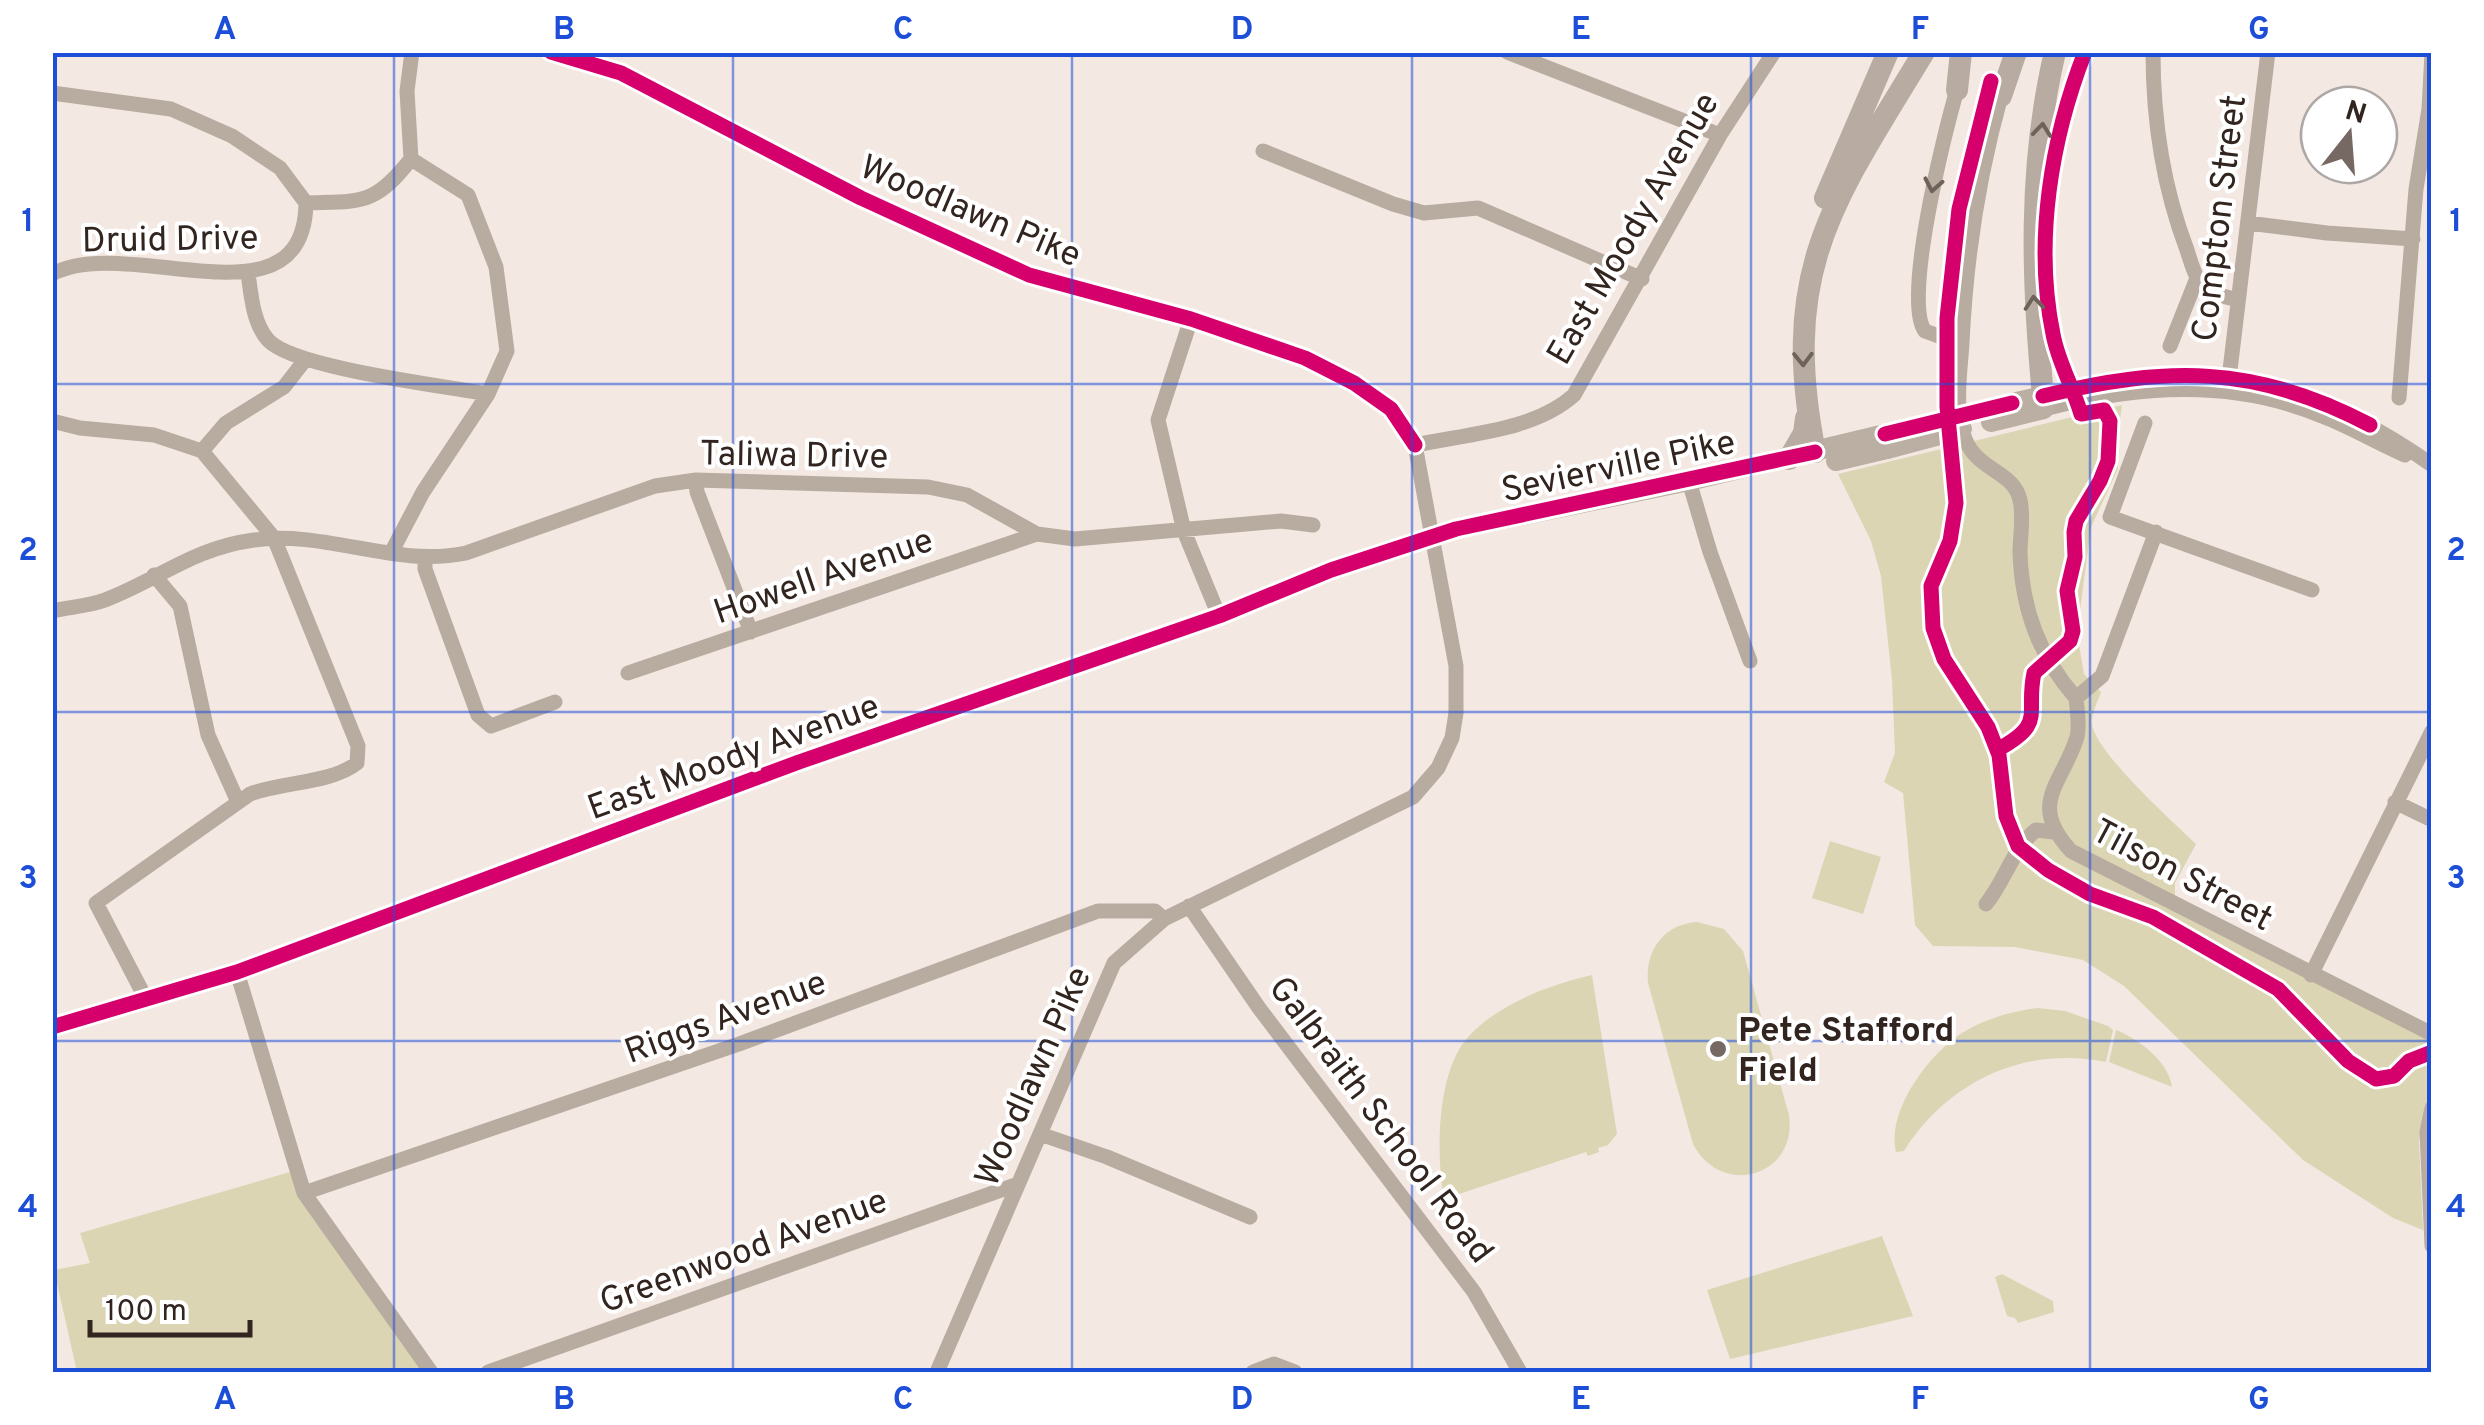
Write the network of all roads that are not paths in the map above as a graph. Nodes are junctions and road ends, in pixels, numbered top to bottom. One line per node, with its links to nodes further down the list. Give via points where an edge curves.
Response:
1 (412, 52): 18 (street)
2 (1507, 52): 16 (street)
3 (1774, 52): 16 (street, East Moody Avenue)
4 (1888, 52): 22 (highway, via 1833,174 1814,234)
5 (1924, 52): 22 (highway, via 1844,184)
6 (1961, 52): 13 (highway)
7 (2016, 52): 15 (highway)
8 (2055, 52): 38 (highway, one-way to 8, via 2032,250)
9 (2153, 52): 25 (street, via 2160,155)
10 (2268, 52): 20 (street, Compton Street)
11 (553, 53): 28 (street, Woodlawn Pike, via 622,73 861,198 1029,275)
12 (2432, 53): 21 (street)
13 (1957, 90): 30 (street, one-way to 30, via 1926,226 1918,316 1925,331)
14 (52, 93): 19 (street, via 172,109 280,168)
15 (2001, 96): 29 (street, via 1971,226)
16 (1720, 135): 26 (street, East Moody Avenue)
17 (1262, 151): 26 (street, via 1424,213 1478,208)
18 (411, 159): 19 (street, via 390,186 363,202); 35 (street, via 468,195 496,267 507,351)
19 (306, 203): 24 (street, Druid Drive, via 295,250 276,266)
20 (2248, 224): 21 (street); 27 (street, Compton Street)
21 (2412, 238): 36 (street)
22 (1812, 265): 37 (highway, one-way to 37, via 1803,334)
23 (52, 274): 24 (street, Druid Drive, via 142,263)
24 (248, 274): 33 (street, via 252,307 269,341)
25 (2198, 278): 27 (street, via 2220,296); 31 (street)
26 (1642, 279): 42 (street, East Moody Avenue, via 1585,380 1560,408 1530,422)
27 (2238, 300): 34 (street, Compton Street)
28 (1191, 319): 42 (street, Woodlawn Pike, via 1306,358 1354,384 1391,409); 50 (street, via 1158,420)
29 (1962, 320): 30 (street); 32 (street)
30 (1945, 337): 32 (street)
31 (2170, 346)
32 (1960, 358): 64 (street, via 1964,438 2020,498 2022,588 2030,623)
33 (305, 360): 35 (street); 43 (street, via 284,387 226,423)
34 (2228, 384): 38 (street, Sevierville Pike, via 2168,374 2132,377); 46 (street, Sevierville Pike); 46 (street, Sevierville Pike, via 2325,404)
35 (488, 394): 55 (street)
36 (2399, 398)
37 (1806, 399): 44 (highway, via 1806,426); 45 (highway)
38 (2043, 403): 41 (main road, Sevierville Pike, bridge, via 1991,422); 41 (main road, Sevierville Pike, bridge, via 2012,403)
39 (52, 421): 43 (street, via 154,435)
40 (2145, 423): 51 (street, via 2110,516)
41 (1886, 441): 45 (main road, Sevierville Pike)
42 (1414, 444): 54 (street, Woodlawn Pike)
43 (202, 451): 53 (street)
44 (1789, 459): 45 (main road, Sevierville Pike); 48 (main road, Sevierville Pike)
45 (1817, 459): 48 (main road, Sevierville Pike)
46 (2432, 466)
47 (696, 480): 52 (street, Taliwa Drive, via 928,486 967,495); 56 (street, Taliwa Drive, via 655,486 466,553); 61 (street)
48 (1691, 488): 54 (main road, Sevierville Pike); 62 (street)
49 (1314, 525): 50 (street, Taliwa Drive, via 1281,521)
50 (1184, 531): 52 (street, Taliwa Drive, via 1075,540); 60 (street)
51 (2156, 532): 58 (street); 64 (street, via 2102,676)
52 (1037, 534): 61 (street, Howell Avenue)
53 (274, 538): 55 (street, Taliwa Drive); 57 (street, Taliwa Drive, via 210,549); 67 (street, via 358,746 357,763)
54 (1434, 538): 60 (main road, East Moody Avenue); 72 (street, Woodlawn Pike, via 1456,666 1452,738 1438,768 1413,797)
55 (391, 553): 56 (street, Taliwa Drive)
56 (425, 559): 65 (street, via 478,715 491,726)
57 (154, 575): 59 (street, Taliwa Drive, via 104,600); 67 (street, via 180,606 208,735)
58 (2312, 590)
59 (52, 611)
60 (1218, 616): 74 (main road, East Moody Avenue, via 799,762)
61 (750, 632): 63 (street, Howell Avenue)
62 (1750, 661)
63 (628, 673)
64 (2076, 698): 70 (street, Tilson Street, via 2076,739 2048,808)
65 (555, 702)
66 (2432, 731): 68 (street)
67 (238, 802): 76 (street, via 96,903)
68 (2395, 802): 69 (street); 75 (street)
69 (2432, 820)
70 (2054, 832): 71 (street, via 2036,830 2024,839); 75 (street, Tilson Street, via 2071,850)
71 (1986, 904)
72 (1189, 906): 73 (street, Woodlawn Pike); 90 (street, Galbraith School Road, via 1474,1292)
73 (1164, 918): 80 (street, Woodlawn Pike, via 1114,963); 82 (street, Riggs Avenue, via 1155,911 1098,911 739,1044)
74 (237, 972): 76 (main road, East Moody Avenue); 82 (street)
75 (2311, 974): 78 (street, Tilson Street)
76 (147, 1001): 77 (main road, East Moody Avenue)
77 (52, 1027)
78 (2432, 1034)
79 (2432, 1108): 84 (street)
80 (1040, 1134): 81 (street, Woodlawn Pike); 83 (street)
81 (1018, 1184): 86 (street, Greenwood Avenue); 87 (street, Woodlawn Pike)
82 (304, 1193): 85 (street)
83 (1250, 1217)
84 (2432, 1246)
85 (431, 1372)
86 (488, 1372)
87 (937, 1372)
88 (1253, 1372): 89 (street, via 1274,1364)
89 (1296, 1372)
90 (1520, 1372)

